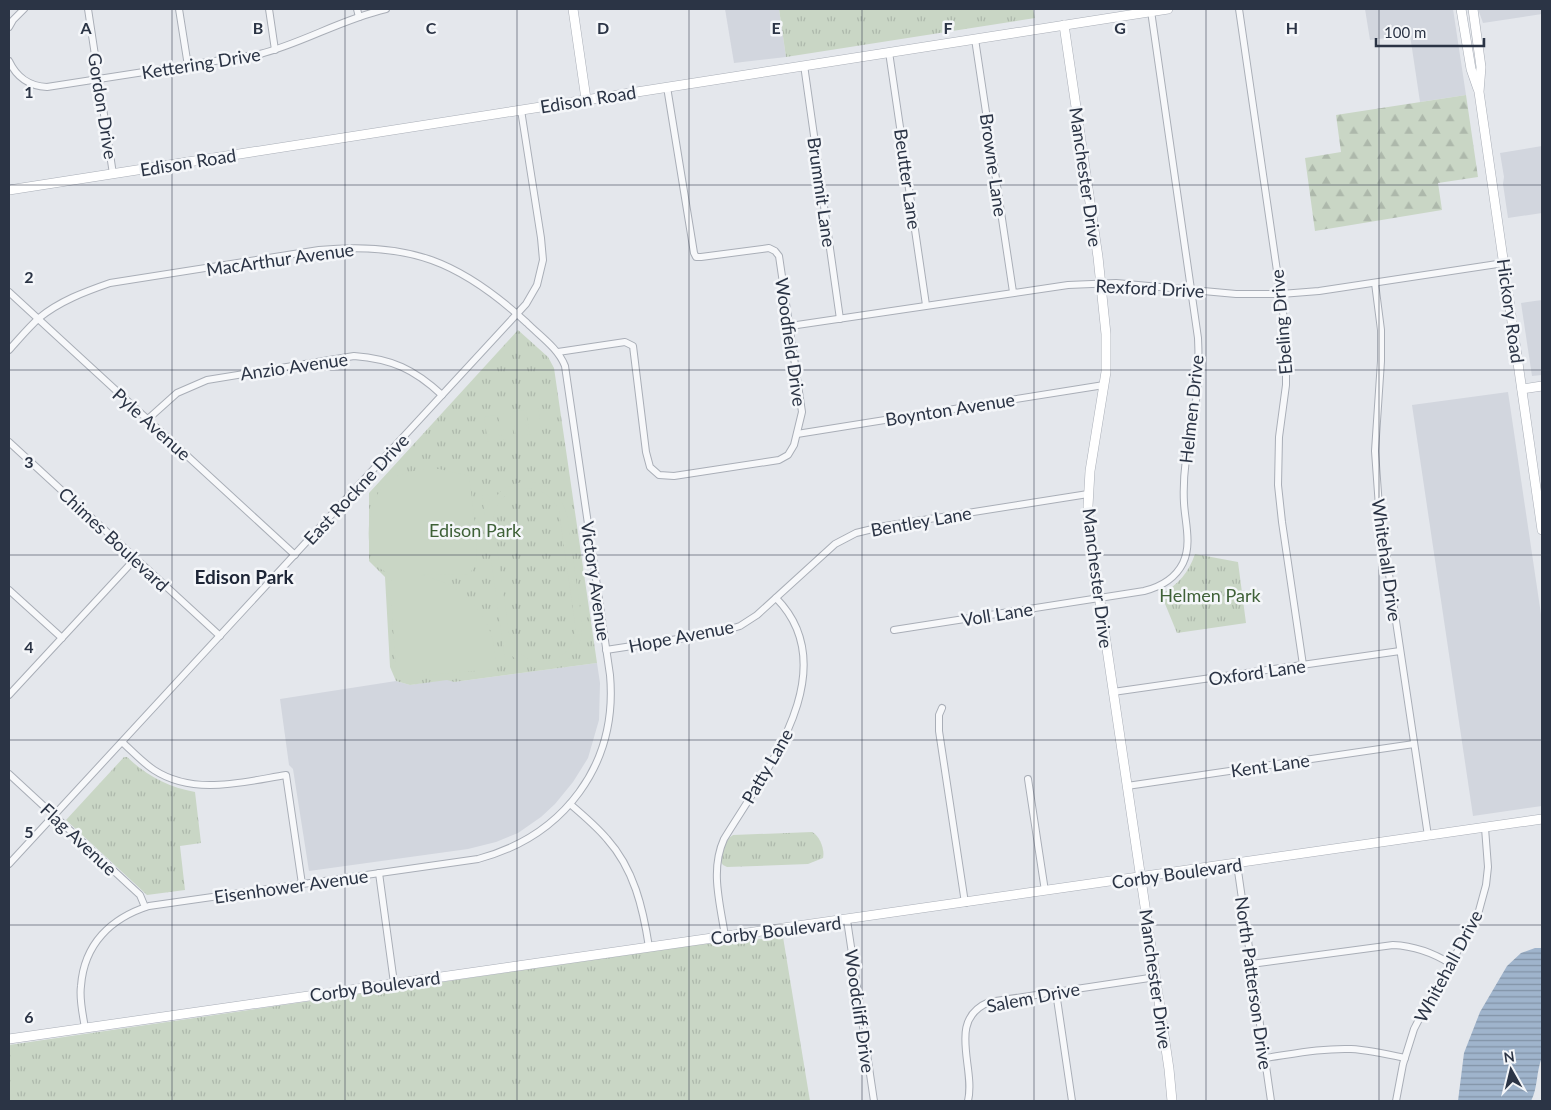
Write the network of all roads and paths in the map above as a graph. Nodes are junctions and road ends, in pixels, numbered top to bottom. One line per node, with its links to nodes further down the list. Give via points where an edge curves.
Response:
1 (24, 9): 15 (street, via 12,20)
2 (88, 9): 22 (street, Gordon Drive)
3 (179, 9): 21 (street)
4 (269, 9): 17 (street)
5 (357, 9): 13 (street)
6 (386, 9): 13 (street, Kettering Drive)
7 (573, 9): 25 (street)
8 (1168, 9): 12 (street, Edison Road)
9 (1239, 9): 35 (street, Ebeling Drive)
10 (1461, 9): 24 (street, Hickory Road, via 1470,69)
11 (1473, 9): 24 (street, Hickory Road, via 1481,67)
12 (1151, 11): 14 (street, Edison Road); 32 (street, Helmen Drive)
13 (359, 17): 17 (street, Kettering Drive)
14 (1064, 25): 16 (street, Edison Road); 31 (street, Manchester Drive)
15 (9, 28)
16 (976, 39): 18 (street, Edison Road); 34 (street, Browne Lane)
17 (276, 50): 21 (street, Kettering Drive)
18 (889, 52): 20 (street, Edison Road); 36 (street, Beutter Lane)
19 (9, 61): 22 (street, Kettering Drive, via 18,75 39,86)
20 (804, 65): 23 (street, Edison Road); 39 (street, Brummit Lane)
21 (188, 66): 22 (street, Kettering Drive)
22 (99, 80): 27 (street, Gordon Drive)
23 (667, 87): 25 (street, Edison Road); 48 (street, Woodfield Drive, via 694,254 702,257 769,248 779,256 802,412)
24 (1479, 92): 29 (street, Hickory Road)
25 (586, 99): 26 (street, Edison Road)
26 (520, 110): 27 (street, Edison Road); 37 (street, East Rockne Drive, via 543,260 537,286)
27 (113, 174): 28 (street, Edison Road)
28 (9, 190)
29 (1504, 263): 30 (street, Rexford Drive); 45 (street, Hickory Road)
30 (1375, 282): 35 (street, Rexford Drive); 61 (street, Whitehall Drive, via 1381,361 1375,471)
31 (1102, 283): 32 (street, Rexford Drive); 34 (street, Rexford Drive); 43 (street, Manchester Drive, via 1106,334)
32 (1192, 289): 35 (street, Rexford Drive); 56 (street, Helmen Drive, via 1198,370 1185,471 1188,541 1185,557 1174,576 1160,586)
33 (9, 292): 38 (street, Pyle Avenue)
34 (1013, 292): 36 (street, Rexford Drive)
35 (1281, 294): 62 (street, Ebeling Drive, via 1287,352 1278,485)
36 (926, 305): 39 (street, Rexford Drive)
37 (517, 314): 38 (street, MacArthur Avenue, via 474,280 429,259 393,250 346,248 110,283 63,301); 42 (street, MacArthur Avenue); 46 (street, East Rockne Drive)
38 (38, 319): 41 (street, MacArthur Avenue); 47 (street, Pyle Avenue)
39 (840, 319): 40 (street, Rexford Drive)
40 (798, 325)
41 (9, 350)
42 (558, 352): 48 (street, Woodfield Drive, via 625,342 631,344 646,452 654,473 667,477 779,460 788,455); 60 (street, Victory Avenue, via 565,366)
43 (1104, 385): 48 (street, Boynton Avenue); 50 (street, Manchester Drive)
44 (1542, 386): 45 (street)
45 (1522, 389): 51 (street, Hickory Road)
46 (442, 394): 47 (street, Anzio Avenue, via 396,363 354,356 207,380 177,393); 52 (street, East Rockne Drive)
47 (148, 420): 52 (street, Pyle Avenue)
48 (797, 434)
49 (9, 442): 53 (street, Chimes Boulevard)
50 (1088, 494): 55 (street, Bentley Lane, via 856,533 834,544); 56 (street, Manchester Drive)
51 (1542, 530)
52 (295, 555): 58 (street, East Rockne Drive)
53 (135, 559): 58 (street, Chimes Boulevard); 59 (street)
54 (9, 590): 59 (street)
55 (776, 598): 60 (street, Hope Avenue, via 747,622 724,632); 85 (street, Patty Lane, via 790,615 799,635 802,685 796,712 784,741 720,848 716,874)
56 (1099, 598): 57 (street, Voll Lane); 63 (street, Manchester Drive)
57 (894, 630)
58 (220, 636): 66 (street, East Rockne Drive)
59 (62, 638): 64 (street)
60 (606, 650): 71 (street, Victory Avenue, via 612,702 606,733 594,768)
61 (1400, 651): 62 (street, Oxford Lane); 67 (street, Whitehall Drive)
62 (1303, 665): 63 (street, Oxford Lane)
63 (1113, 692): 70 (street, Manchester Drive)
64 (9, 695)
65 (942, 708): 82 (street, via 940,731)
66 (122, 742): 72 (street, East Rockne Drive); 80 (street, via 154,770 182,782 220,785 286,775)
67 (1414, 744): 70 (street, Kent Lane); 75 (street, Whitehall Drive)
68 (9, 774): 72 (street, Flag Avenue)
69 (1028, 779): 81 (street)
70 (1127, 786): 79 (street, Manchester Drive)
71 (570, 804): 78 (street, Eisenhower Avenue, via 532,837 493,855); 86 (street, via 608,840 625,865 645,918)
72 (54, 816): 76 (street, East Rockne Drive); 83 (street, Flag Avenue, via 140,895)
73 (1542, 820): 74 (street, Corby Boulevard)
74 (1485, 828): 75 (street, Corby Boulevard); 88 (street, Whitehall Drive, via 1488,868 1482,901 1477,918)
75 (1428, 836): 77 (street, Corby Boulevard)
76 (9, 864)
77 (1237, 864): 79 (street, Corby Boulevard); 87 (street, North Patterson Drive)
78 (379, 873): 80 (street, Eisenhower Avenue); 90 (street)
79 (1141, 878): 81 (street, Corby Boulevard); 89 (street, Manchester Drive)
80 (302, 884): 83 (street, Eisenhower Avenue)
81 (1045, 891): 82 (street, Corby Boulevard)
82 (965, 903): 84 (street, Corby Boulevard)
83 (145, 907): 92 (street, Eisenhower Avenue, via 121,917 110,926 88,955 81,986)
84 (847, 920): 85 (street, Corby Boulevard); 96 (street, Woodcliff Drive)
85 (725, 936): 86 (street, Corby Boulevard)
86 (648, 947): 90 (street, Corby Boulevard)
87 (1251, 964): 88 (street, via 1394,945 1422,949); 94 (street, North Patterson Drive)
88 (1450, 964): 95 (street, Whitehall Drive, via 1414,1029)
89 (1156, 977): 91 (street, Salem Drive); 99 (street, Manchester Drive)
90 (394, 983): 92 (street, Corby Boulevard)
91 (1056, 992): 97 (street, Salem Drive, via 988,1002 973,1012 964,1039 970,1080); 98 (street)
92 (84, 1028): 93 (street, Corby Boulevard)
93 (9, 1039)
94 (1265, 1058): 95 (street, via 1330,1049 1370,1051); 100 (street, North Patterson Drive)
95 (1405, 1058): 101 (street, Whitehall Drive)
96 (874, 1101)
97 (968, 1101)
98 (1072, 1101)
99 (1172, 1101)
100 (1271, 1101)
101 (1396, 1101)

